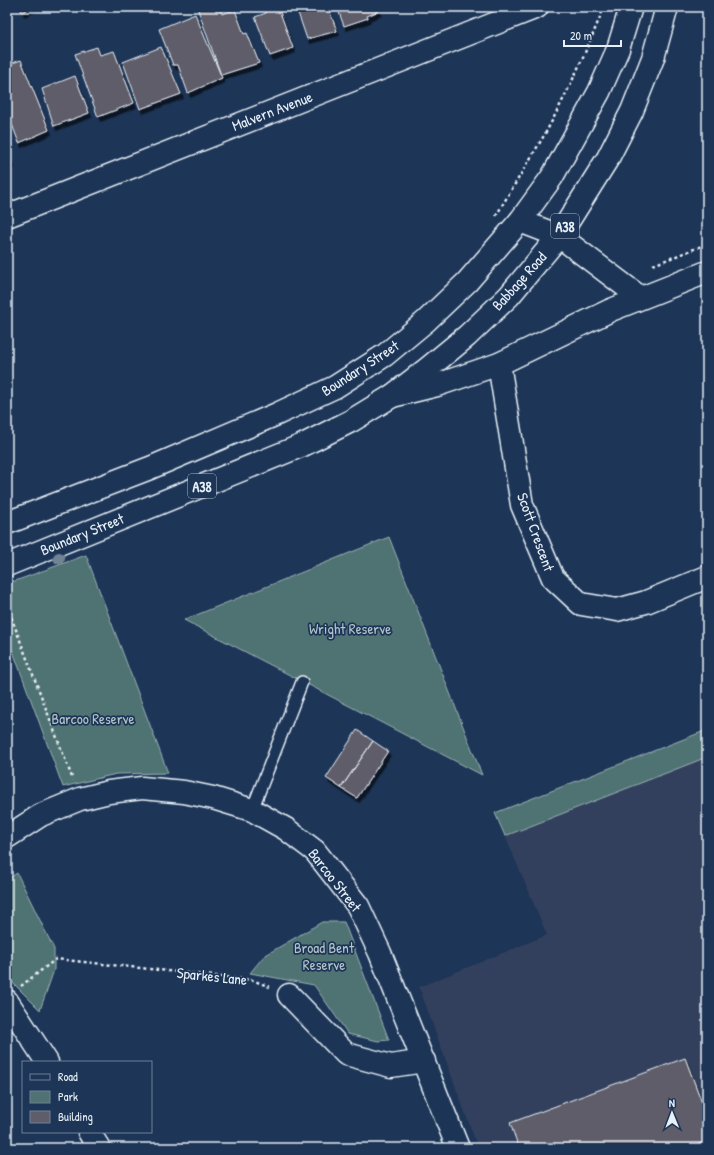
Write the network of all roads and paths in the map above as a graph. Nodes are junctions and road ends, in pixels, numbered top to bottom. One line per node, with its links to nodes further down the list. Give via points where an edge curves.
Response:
1 (537, 7): 5 (main road, Malvern Avenue)
2 (604, 7): 6 (path, via 568,90 546,132)
3 (631, 7): 7 (main road, A38, via 618,49 599,92 552,177)
4 (667, 7): 8 (main road, Babbage Road / A38, via 652,58 632,111 608,158)
5 (7, 216)
6 (495, 216)
7 (520, 221): 8 (main road); 15 (main road, Boundary Street / A38, via 467,282 426,321 385,355 335,387 150,468)
8 (559, 236): 12 (main road); 14 (main road, Babbage Road / A38, via 504,301 461,341)
9 (707, 244): 10 (path)
10 (654, 265)
11 (707, 272): 12 (main road, Boundary Street)
12 (641, 298): 13 (main road, Boundary Street)
13 (498, 364): 14 (main road, Boundary Street, via 437,385); 17 (main road, Scott Crescent, via 522,505 553,578 581,604 617,610 646,602)
14 (392, 396): 16 (main road, Boundary Street / A38, via 351,421 303,445)
15 (7, 523)
16 (7, 565)
17 (707, 577)
18 (7, 606): 20 (path)
19 (302, 682): 21 (lane)
20 (80, 799): 21 (main road, Barcoo Street, via 142,788 184,792); 22 (main road, Barcoo Street, via 41,815)
21 (252, 810): 26 (main road, Barcoo Street, via 286,829 315,851 358,906 380,952)
22 (7, 838)
23 (12, 995): 24 (path, Sparkes Lane, via 56,960 252,980); 25 (main road)
24 (289, 995): 26 (main road, via 346,1054 391,1066)
25 (46, 1061)
26 (424, 1061): 29 (main road, Barcoo Street)
27 (90, 1133): 28 (main road)
28 (99, 1148)
29 (458, 1148)

